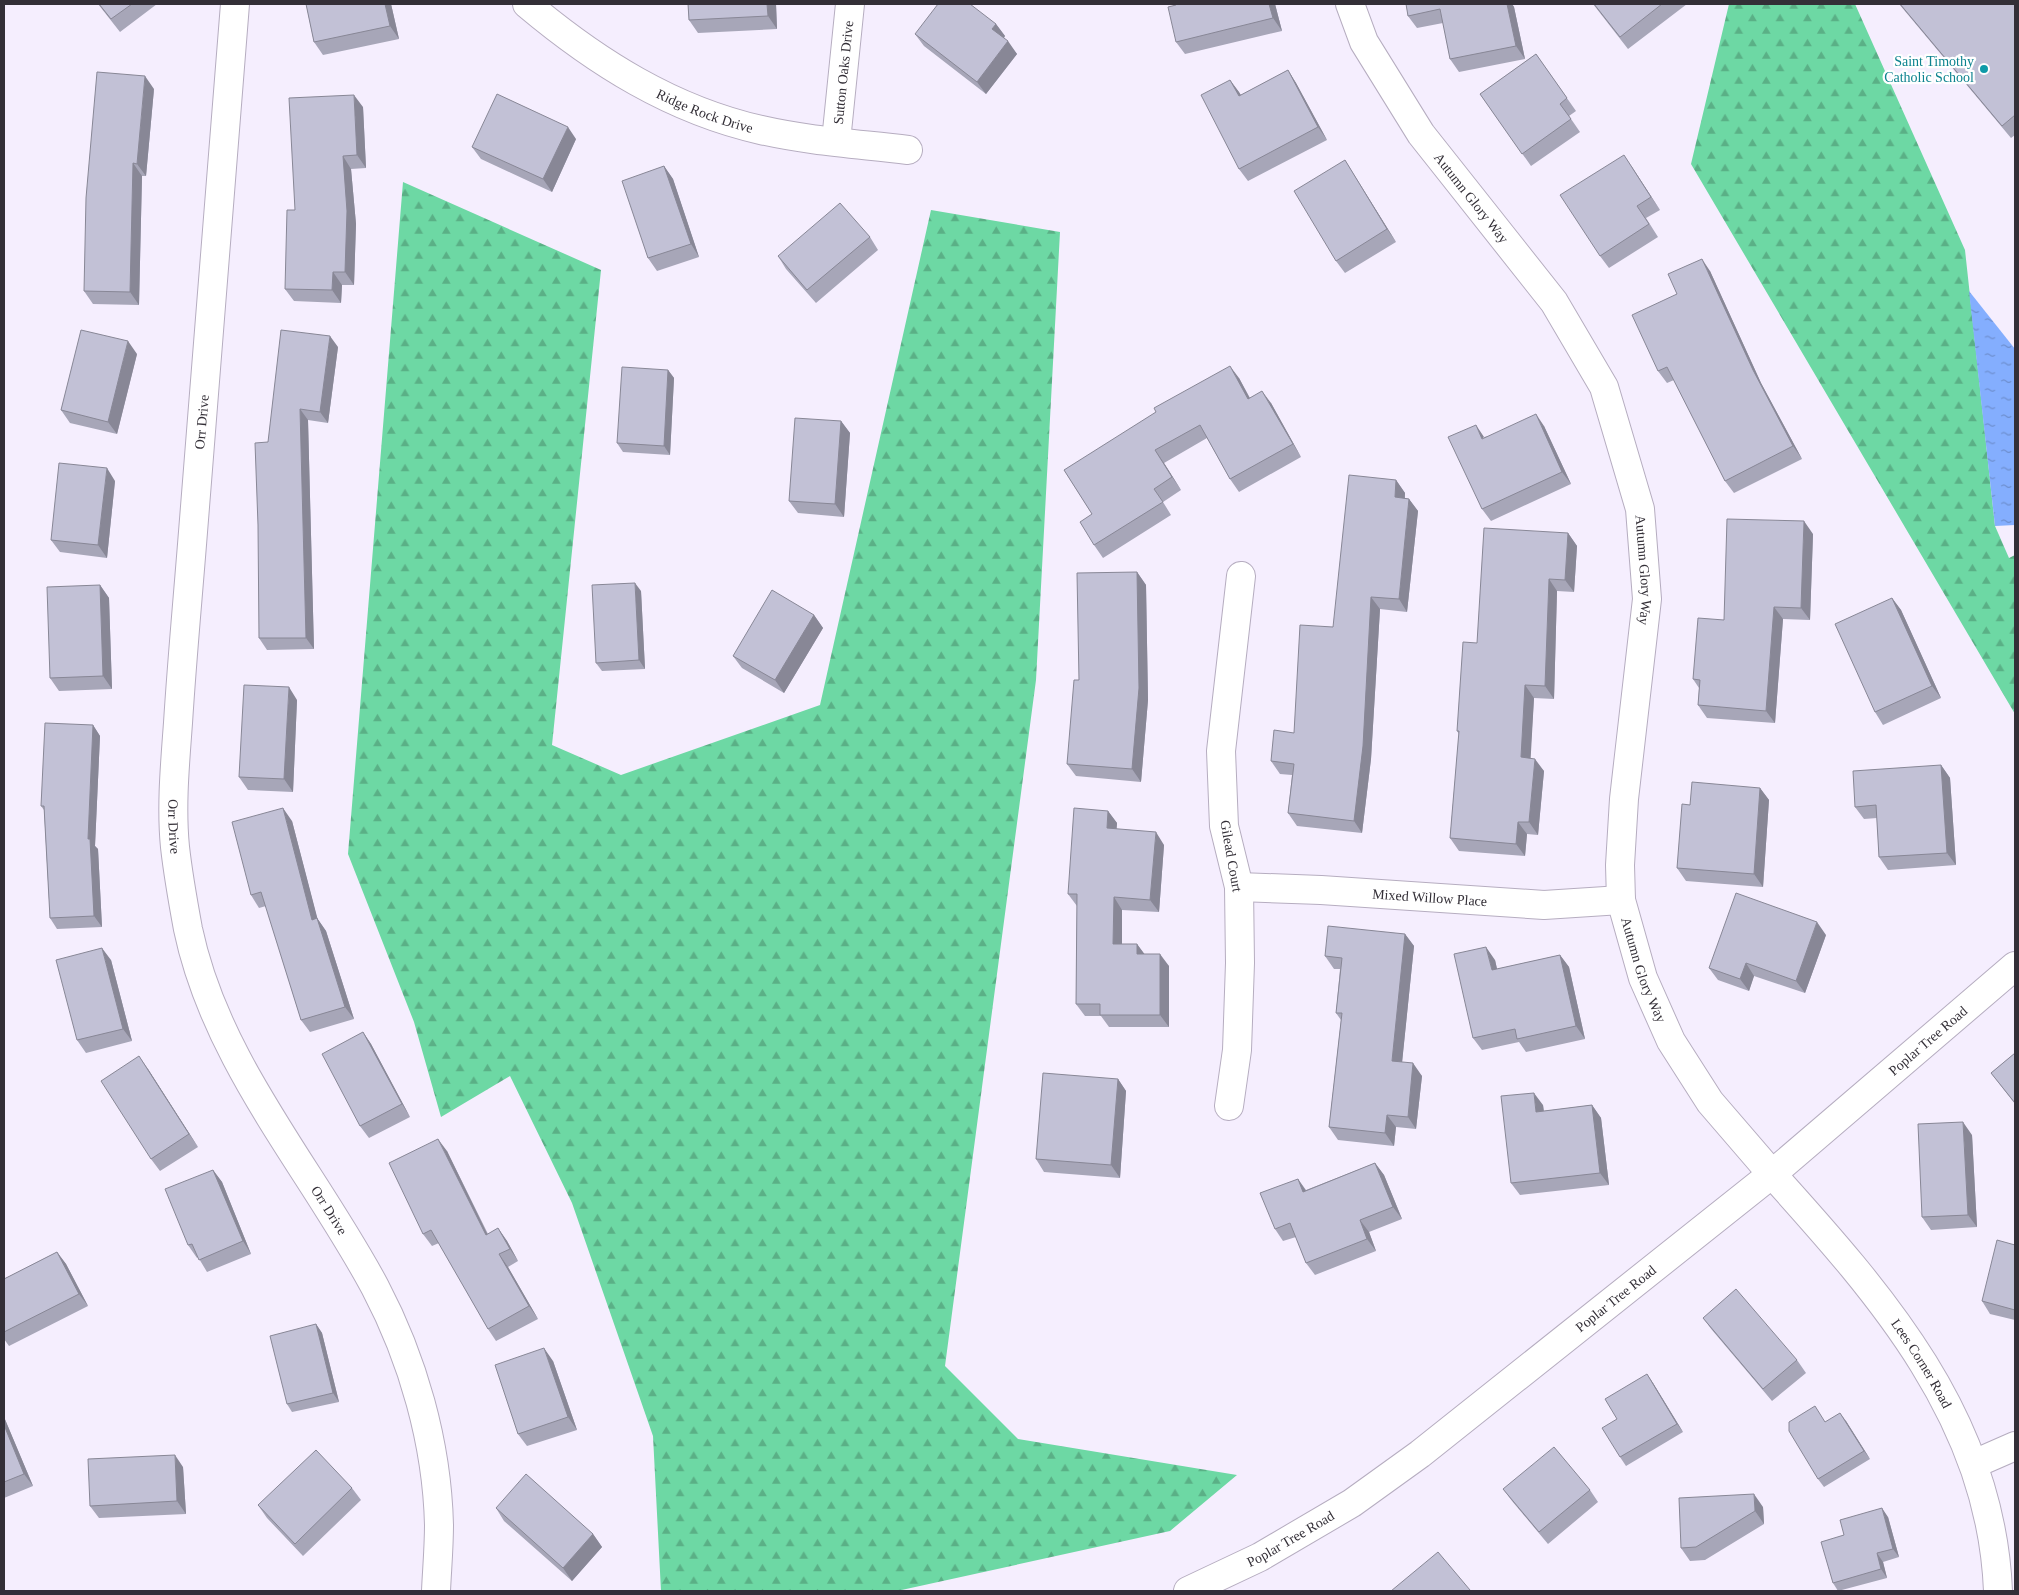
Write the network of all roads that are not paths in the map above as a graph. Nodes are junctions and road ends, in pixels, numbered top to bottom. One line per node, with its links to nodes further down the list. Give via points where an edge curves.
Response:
1 (235, 4): 15 (street, Orr Drive, via 181,676 174,791 175,845 188,930 217,1017 244,1071 375,1287 399,1337 430,1443 436,1483 439,1526)
2 (527, 4): 5 (street, Ridge Rock Drive, via 571,40 630,79 670,100 760,130)
3 (850, 4): 5 (street, Sutton Oaks Drive)
4 (1350, 4): 9 (street, Autumn Glory Way, via 1364,42 1421,134 1554,302 1604,387 1640,509 1647,599 1624,799)
5 (836, 141): 6 (street, Ridge Rock Drive)
6 (908, 150)
7 (1241, 576): 8 (street, Gilead Court, via 1221,751 1224,826)
8 (1239, 887): 9 (street, Mixed Willow Place, via 1544,905); 11 (street, Gilead Court, via 1237,1050)
9 (1621, 900): 12 (street, Autumn Glory Way, via 1643,978 1671,1042 1710,1102)
10 (2015, 966): 12 (street, Poplar Tree Road)
11 (1229, 1106)
12 (1772, 1174): 14 (street, Lees Corner Road, via 1895,1319 1938,1386); 16 (street, Poplar Tree Road, via 1420,1454 1352,1502 1260,1557)
13 (2015, 1446): 14 (street)
14 (1974, 1464): 17 (street, Lees Corner Road, via 1990,1527)
15 (436, 1591)
16 (1188, 1591)
17 (1998, 1591)

